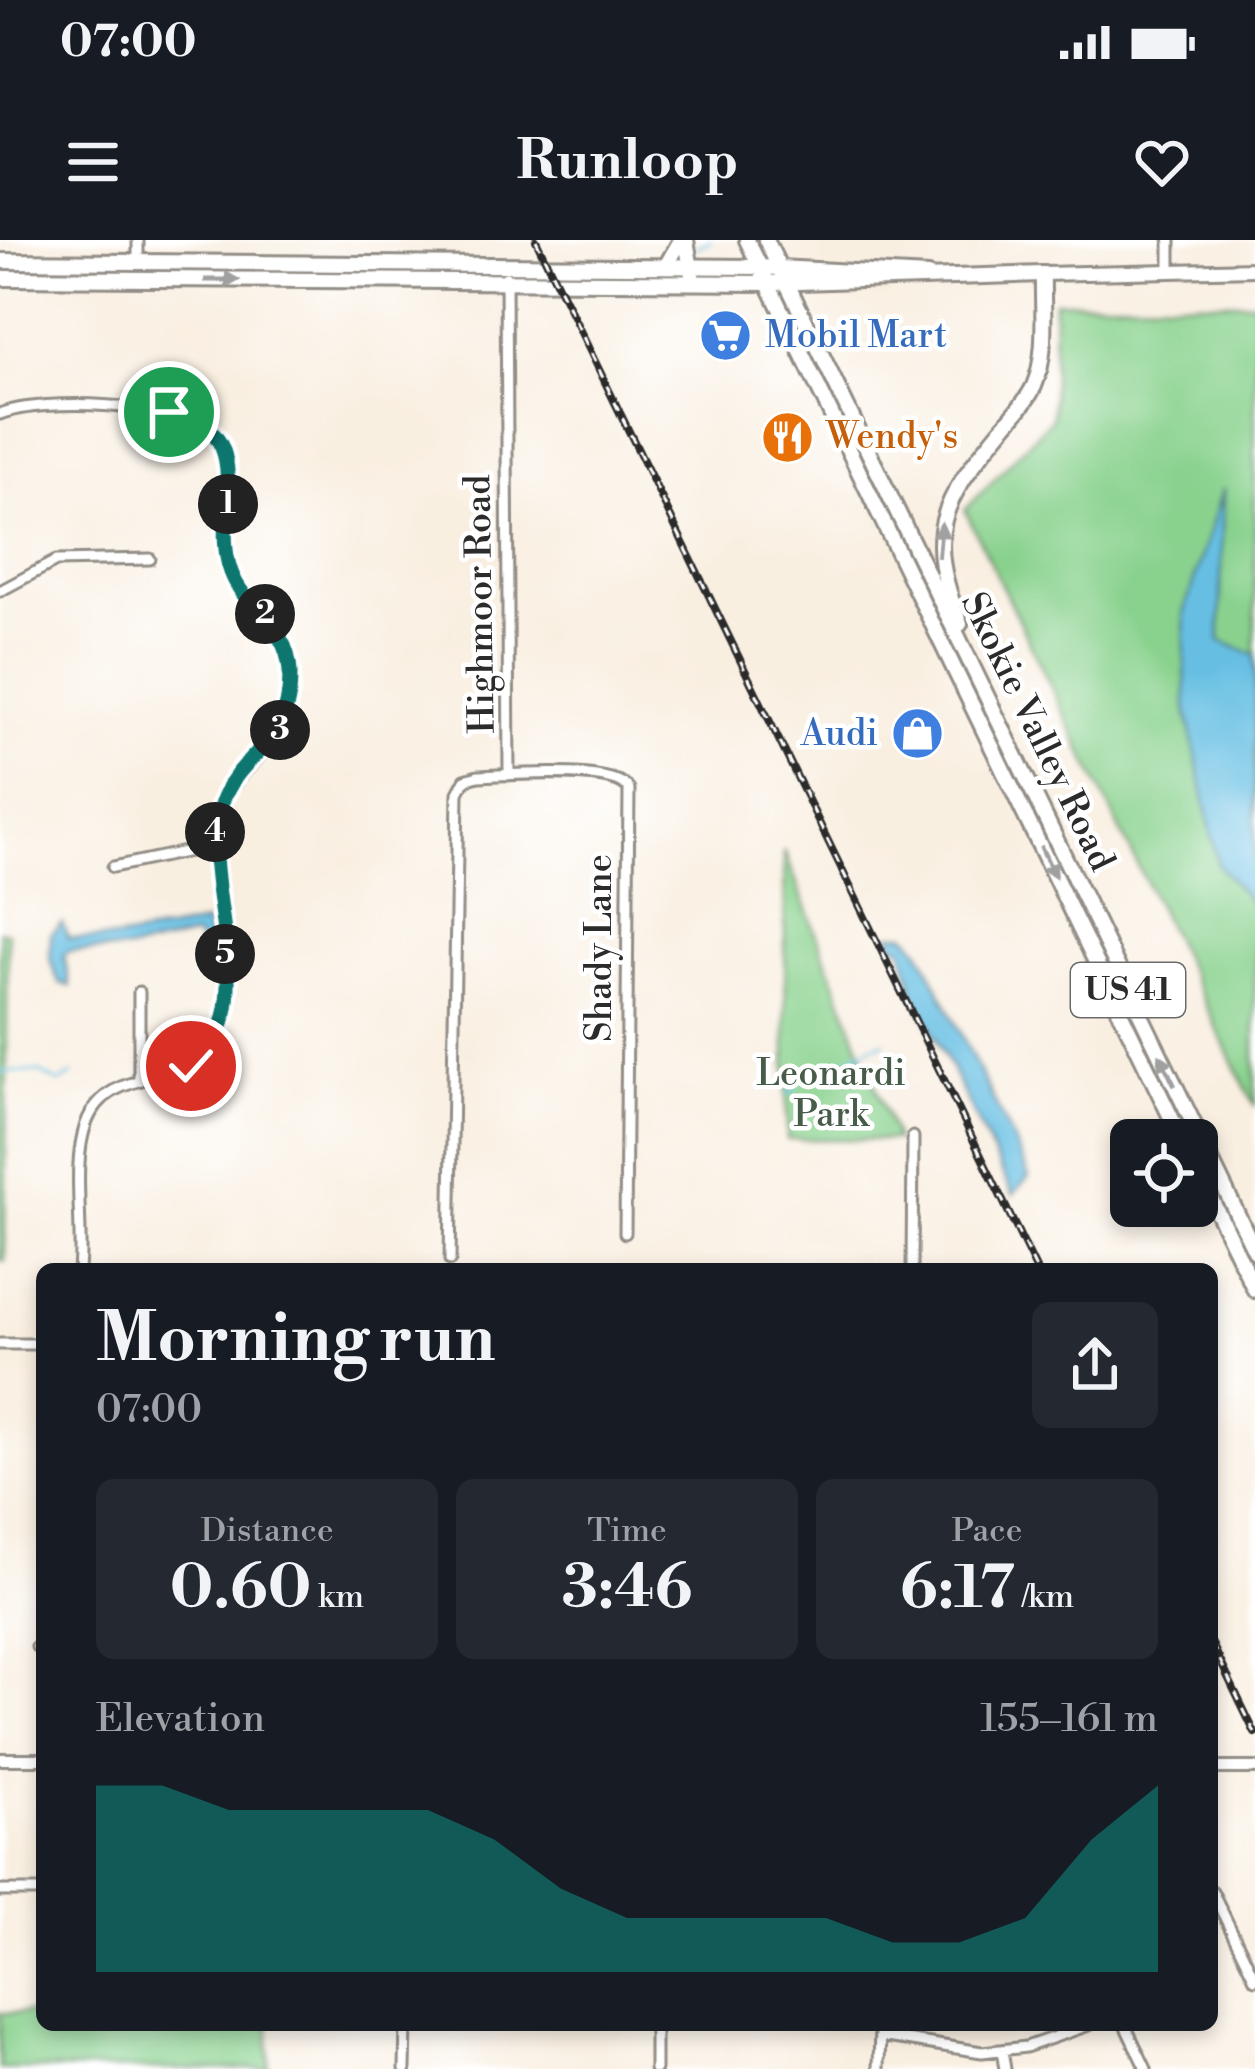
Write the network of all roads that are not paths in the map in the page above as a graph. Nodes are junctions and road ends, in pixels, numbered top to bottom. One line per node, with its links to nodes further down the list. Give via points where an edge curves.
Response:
1 (138, 240): 7 (street)
2 (684, 240): 8 (main road); 13 (main road)
3 (747, 240): 9 (main road, Skokie Valley Road / US 41)
4 (766, 240): 15 (main road, Skokie Valley Road / US 41)
5 (1170, 240): 11 (street)
6 (0, 261): 7 (main road)
7 (138, 263): 12 (main road); 17 (street)
8 (666, 266): 12 (main road); 13 (main road)
9 (760, 267): 13 (main road); 15 (main road); 18 (main road, Skokie Valley Road / US 41)
10 (1255, 269): 11 (main road)
11 (1170, 272): 14 (main road)
12 (506, 273): 13 (main road); 17 (main road, one-way to 12); 23 (street, Highmoor Road)
13 (692, 273): 18 (main road)
14 (1043, 274): 15 (main road, via 919,281); 22 (main road, one-way to 14, via 942,577 940,529 961,476 1034,386)
15 (783, 275): 18 (main road); 22 (main road, Skokie Valley Road / US 41)
16 (0, 278): 17 (main road)
17 (138, 280)
18 (768, 283): 28 (main road, Skokie Valley Road / US 41, one-way to 28)
19 (0, 415): 24 (street, via 28,406 185,415 212,432 226,459 229,563 239,588 281,636 290,699 280,729 233,781)
20 (150, 559): 21 (street, via 56,560)
21 (0, 591)
22 (1002, 729): 32 (main road, Skokie Valley Road / US 41, one-way to 22)
23 (509, 775): 31 (street, Shady Lane, via 618,778 629,789); 33 (street, Highmoor Road, via 465,780 458,793)
24 (214, 846): 25 (street); 27 (street, via 225,919 224,1013 214,1043 180,1072)
25 (113, 867)
26 (139, 992): 27 (street)
27 (139, 1078): 34 (street, via 108,1094 86,1124)
28 (1172, 1119)
29 (913, 1137): 35 (street)
30 (1218, 1214): 36 (main road)
31 (625, 1233)
32 (1255, 1251)
33 (450, 1260)
34 (79, 1263)
35 (911, 1263)
36 (1255, 1290)
37 (0, 1344): 38 (street)
38 (36, 1344)
39 (0, 1759): 40 (street)
40 (36, 1760)
41 (1218, 1768): 42 (street)
42 (1255, 1768)
43 (0, 1891): 44 (street)
44 (36, 1891)
45 (1218, 1903): 46 (street)
46 (1255, 1979)
47 (406, 2031): 53 (street)
48 (656, 2031): 54 (street)
49 (880, 2031): 52 (street, via 942,2049); 55 (street)
50 (1075, 2031): 52 (street)
51 (1128, 2031): 57 (street)
52 (1001, 2051): 56 (street)
53 (405, 2069)
54 (655, 2069)
55 (879, 2069)
56 (1005, 2069)
57 (1146, 2069)

